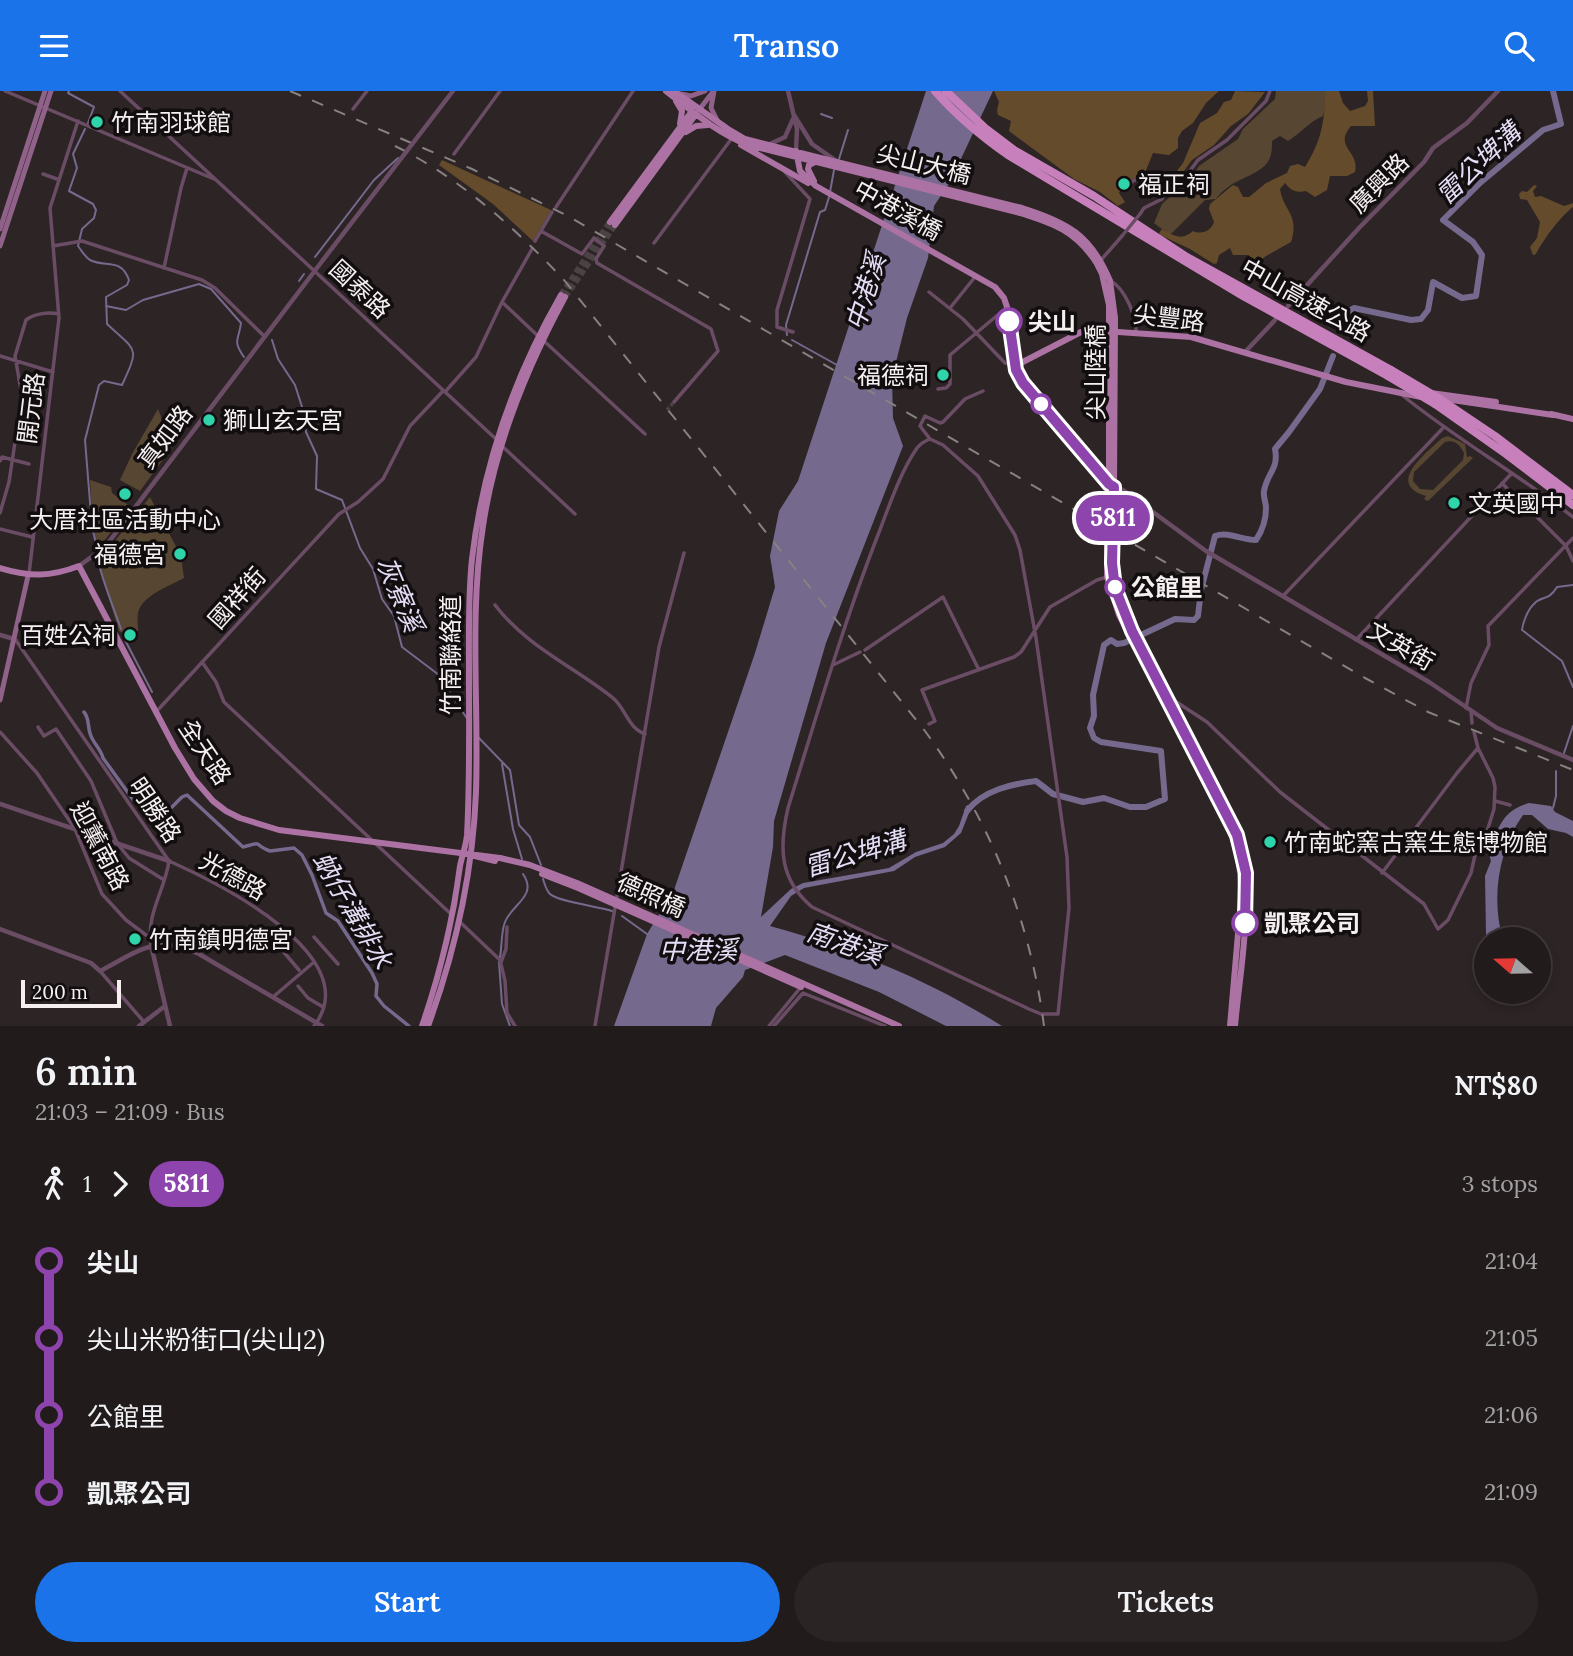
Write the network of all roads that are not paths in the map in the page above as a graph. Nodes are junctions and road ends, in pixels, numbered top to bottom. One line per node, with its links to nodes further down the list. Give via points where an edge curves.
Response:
1 (5, 91): 18 (street)
2 (45, 91): 18 (main road)
3 (51, 91): 18 (main road)
4 (120, 91): 36 (street, 國泰路)
5 (367, 91): 19 (street)
6 (453, 91): 53 (street, 真如路, bridge)
7 (500, 91): 29 (street)
8 (633, 91): 40 (street)
9 (666, 91): 17 (main road)
10 (714, 91): 20 (main road); 23 (main road, via 711,108)
11 (788, 91): 21 (street)
12 (935, 91): 28 (highway, via 970,127)
13 (946, 91): 28 (highway)
14 (1270, 91): 39 (street, via 1266,101 1227,140 1198,160)
15 (1498, 91): 59 (street, 廣興路, via 1467,123 1433,148)
16 (703, 92): 17 (main road, via 691,96); 20 (main road)
17 (675, 93): 20 (main road); 24 (main road)
18 (42, 107): 22 (street); 41 (main road)
19 (354, 109)
20 (695, 111): 23 (main road); 24 (main road); 26 (main road)
21 (794, 115): 27 (street, via 785,137); 30 (street); 31 (street)
22 (78, 121): 32 (street); 35 (street, 開元路)
23 (717, 125): 25 (main road); 26 (main road, via 696,126)
24 (680, 128): 26 (main road, via 612,223)
25 (736, 135): 27 (main road); 30 (main road, via 748,145); 33 (main road, 中港溪橋); 47 (street)
26 (677, 140)
27 (768, 145): 30 (main road)
28 (1011, 153): 74 (highway, 中山高速公路, via 1094,196 1187,257); 74 (highway, 中山高速公路, via 1243,296)
29 (454, 154)
30 (796, 154): 31 (main road); 37 (main road, via 800,171)
31 (818, 156): 37 (main road, via 808,169); 42 (main road, 尖山大橋); 42 (main road, 尖山大橋)
32 (187, 168): 36 (street); 52 (street)
33 (784, 170): 37 (main road, 中港溪橋); 64 (street, via 810,199 777,310 777,327)
34 (43, 174): 35 (street)
35 (58, 180): 49 (street, 開元路, via 50,208)
36 (216, 180): 53 (street, 國泰路)
37 (816, 186): 54 (main road, 中港溪橋)
38 (1120, 189): 39 (street, via 1144,178)
39 (1167, 192): 51 (street, bridge, via 1144,208)
40 (556, 207)
41 (9, 211): 44 (main road); 48 (main road)
42 (1022, 211): 51 (main road, via 1064,229)
43 (552, 212): 45 (street)
44 (0, 229)
45 (541, 230): 46 (street); 79 (street, bridge, via 579,253 594,238 604,246 597,263 712,329 718,351)
46 (535, 241)
47 (654, 243)
48 (0, 246)
49 (53, 247): 52 (street, via 82,241); 62 (street, 開元路)
50 (532, 249): 58 (street, 國祥街)
51 (1099, 261): 55 (main road, 尖山陸橋, bridge); 91 (main road, 尖山陸橋, bridge, via 1109,305)
52 (163, 268): 67 (street, via 210,283)
53 (315, 271): 67 (street, 真如路); 78 (street, 國泰路)
54 (976, 275): 60 (street); 61 (main road, 中港溪橋, via 995,286)
55 (1110, 281): 66 (street, via 1132,306); 91 (main road, 尖山陸橋, bridge, via 1115,318)
56 (929, 292): 60 (street)
57 (563, 296): 68 (main road, 竹南聯絡道)
58 (502, 302): 68 (street); 78 (street, 國祥街, via 476,357)
59 (1288, 306)
60 (950, 307): 65 (street)
61 (1007, 307): 65 (street); 72 (main road)
62 (59, 314): 71 (street, via 26,320); 73 (street, 開元路)
63 (1275, 320): 69 (street)
64 (789, 331)
65 (976, 332): 72 (street, via 1005,363); 75 (street, via 950,355 950,383)
66 (1136, 333): 69 (main road, 尖豐路, via 1191,337); 72 (main road, 尖豐路, via 1081,332)
67 (265, 337): 104 (street, 真如路, via 105,547)
68 (541, 338): 83 (street); 85 (main road, 竹南聯絡道, via 516,387)
69 (1246, 351): 77 (main road, 尖豐路, via 1334,378)
70 (0, 356): 71 (street)
71 (16, 361): 73 (street); 87 (street, via 22,396)
72 (1015, 366): 91 (street, via 1023,383)
73 (53, 372): 99 (street, 開元路)
74 (1390, 373): 80 (highway, 中山高速公路, bridge)
75 (938, 389)
76 (983, 391): 84 (street, via 965,399 943,422 925,416 920,426)
77 (1398, 391): 81 (main road); 82 (street)
78 (444, 392): 85 (street, 國泰路); 114 (street, 國祥街, via 410,426 383,479 268,589)
79 (674, 402)
80 (1437, 402): 92 (highway, 中山高速公路, via 1495,436); 93 (highway, 中山高速公路)
81 (1573, 419)
82 (1444, 427): 89 (street); 108 (street)
83 (645, 434)
84 (930, 439): 110 (street, via 978,476 1015,534); 115 (street, via 917,448 886,514)
85 (499, 442): 96 (street, 國泰路); 128 (main road, 竹南聯絡道, via 481,504 472,559)
86 (0, 461): 87 (street, via 2,457)
87 (12, 461): 88 (street); 94 (street)
88 (29, 464)
89 (1512, 473): 90 (street); 97 (street)
90 (1502, 483): 101 (street, via 1511,491 1513,504 1525,505); 113 (street)
91 (1112, 485): 107 (main road, bridge); 108 (street, 文英街, via 1206,551)
92 (1573, 495)
93 (1573, 505)
94 (1, 507): 95 (street)
95 (0, 513)
96 (575, 515)
97 (1573, 517)
98 (0, 529): 99 (street)
99 (33, 537): 106 (street, 開元路)
100 (1573, 538): 101 (street)
101 (1566, 545): 103 (street); 120 (street, via 1489,626 1489,645 1471,684)
102 (684, 553): 127 (street, via 663,631)
103 (1573, 561)
104 (79, 566): 106 (main road, 真如路); 121 (main road, 全天路)
105 (0, 568): 106 (main road, 真如路)
106 (28, 576): 112 (main road, 開元路)
107 (1110, 576): 110 (street, via 1056,602); 119 (main road, via 1126,624)
108 (1283, 596): 113 (street, 文英街)
109 (495, 605): 127 (street, via 523,636 620,704 631,725)
110 (1034, 630): 115 (street, via 1069,887 1058,1014 1041,1014 812,907 793,884 784,863 785,824); 116 (street, via 1021,652)
111 (0, 635): 112 (street)
112 (15, 639): 117 (main road, 開元路); 140 (street, 明勝路)
113 (1356, 640): 120 (street, 文英街)
114 (202, 662): 121 (street, 國祥街); 137 (street, via 224,702)
115 (833, 665): 116 (street, via 943,597)
116 (979, 670): 123 (street, via 922,690 935,721)
117 (3, 676): 118 (main road, 開元路)
118 (0, 700)
119 (1168, 704): 141 (street, via 1175,701 1207,722 1280,792); 171 (main road, via 1238,846 1243,918)
120 (1469, 709): 122 (street); 130 (street, 文英街, via 1504,733)
121 (156, 712): 137 (main road, 全天路, via 194,779 226,811 279,830)
122 (1472, 723)
123 (929, 724)
124 (38, 727): 136 (street, via 44,736 57,729 91,781)
125 (0, 731): 134 (street, 迎薰南路, via 37,773)
126 (1474, 732): 129 (street)
127 (645, 734): 167 (street)
128 (473, 746): 135 (main road, 竹南聯絡道); 138 (main road, 竹南聯絡道)
129 (1478, 748): 131 (street, via 1493,778); 141 (street)
130 (1573, 760)
131 (1494, 800): 133 (street); 141 (street, via 1471,873 1448,920 1438,929 1424,904)
132 (0, 804): 134 (street, 光德路)
133 (1510, 806)
134 (75, 829): 136 (street, 光德路); 148 (street, 迎薰南路, via 102,894)
135 (473, 837): 138 (main road, 竹南聯絡道); 139 (main road, via 482,851)
136 (117, 843): 140 (street, 光德路); 142 (street, via 129,858)
137 (375, 843): 138 (main road, 全天路); 143 (street)
138 (466, 854): 139 (main road, 德照橋); 143 (main road, 竹南聯絡道)
139 (500, 860): 156 (main road, 德照橋, bridge, via 578,888)
140 (169, 861): 142 (street, 明勝路); 151 (street, 光德路, via 264,911)
141 (1382, 873)
142 (164, 880): 148 (street, 明勝路, via 154,905)
143 (456, 918): 150 (street); 160 (main road, 竹南聯絡道)
144 (507, 927): 150 (street, via 506,949)
145 (0, 929): 154 (street, via 91,963)
146 (270, 936): 153 (street)
147 (314, 937): 152 (street)
148 (150, 938): 149 (street, 明勝路)
149 (151, 945): 154 (street); 157 (street, via 189,949); 158 (street, 明勝路)
150 (500, 960): 166 (street, via 507,1013)
151 (314, 962): 157 (street); 159 (street, via 323,980)
152 (338, 964)
153 (299, 970)
154 (100, 971): 161 (street)
155 (298, 986): 159 (street)
156 (802, 987): 168 (street); 169 (main road, 德照橋); 170 (main road, 德照橋)
157 (272, 998): 162 (street)
158 (165, 1006): 161 (street); 163 (street, 明勝路)
159 (323, 1007): 162 (street)
160 (430, 1013): 164 (main road, 竹南聯絡道); 165 (main road, 竹南聯絡道)
161 (142, 1024)
162 (318, 1025)
163 (170, 1026)
164 (422, 1026)
165 (428, 1026)
166 (515, 1026)
167 (594, 1026)
168 (771, 1026)
169 (887, 1026)
170 (899, 1026)
171 (1233, 1026)

